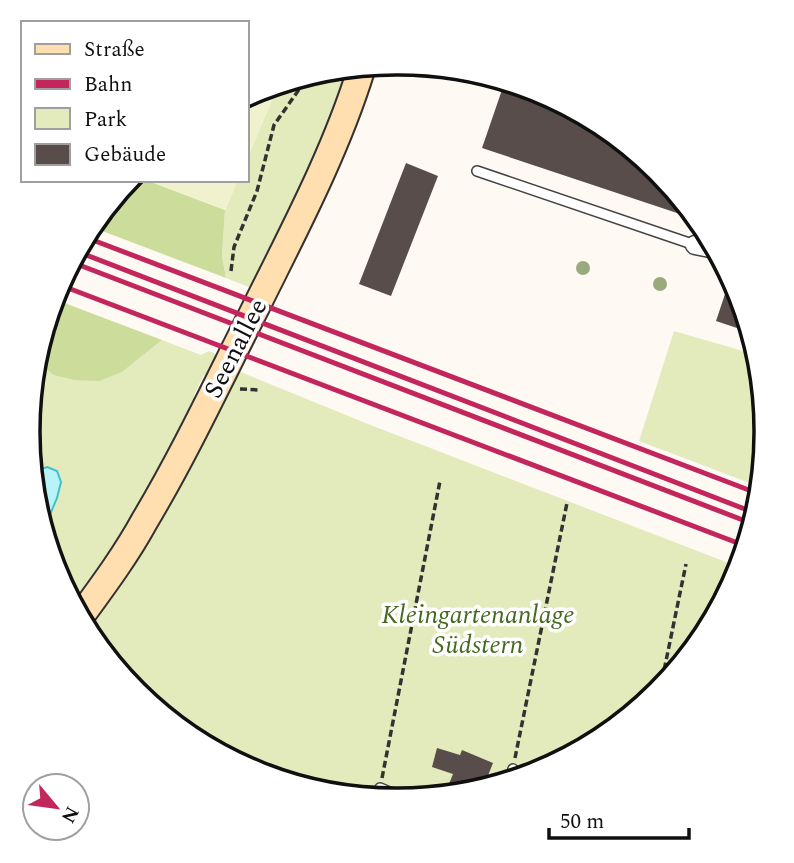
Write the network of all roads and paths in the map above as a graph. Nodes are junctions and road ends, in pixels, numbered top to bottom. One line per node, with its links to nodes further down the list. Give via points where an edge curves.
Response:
1 (358, 77): 11 (main road, Seenallee, via 327,160 193,432 146,520)
2 (300, 89): 5 (path, via 274,125 257,191 234,247)
3 (477, 171): 4 (lane)
4 (702, 247)
5 (231, 271)
6 (234, 389): 7 (path)
7 (259, 390)
8 (440, 481): 14 (path)
9 (567, 503): 13 (path)
10 (686, 564): 12 (path)
11 (87, 608)
12 (665, 667)
13 (516, 753)
14 (380, 788)

